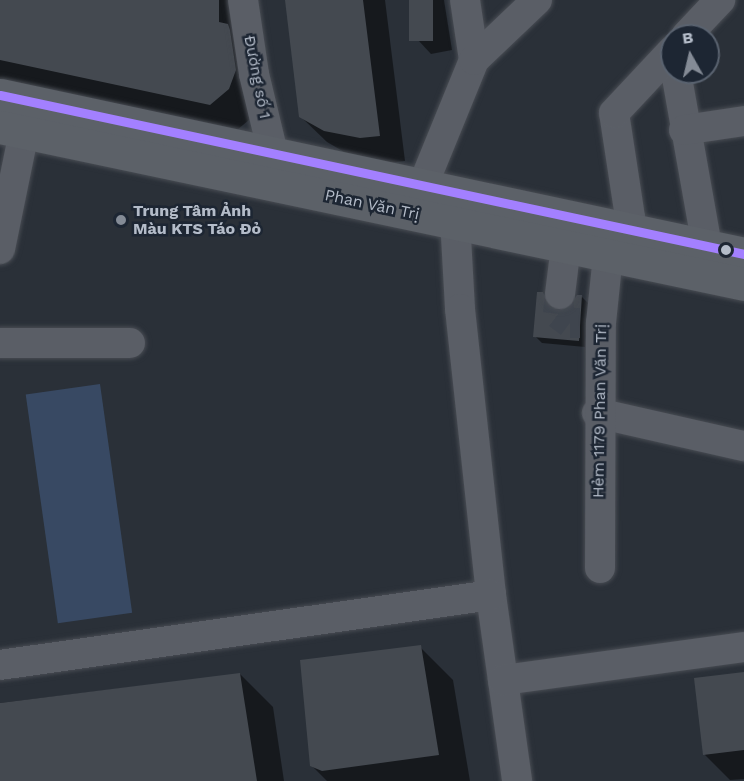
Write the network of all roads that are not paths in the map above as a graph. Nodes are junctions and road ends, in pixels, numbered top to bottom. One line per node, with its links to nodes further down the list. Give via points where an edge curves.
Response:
1 (243, 0): 13 (street, Đường số 1, via 254,74)
2 (465, 0): 6 (street)
3 (537, 0): 6 (street)
4 (720, 0): 5 (street)
5 (697, 24)
6 (474, 60): 14 (street)
7 (660, 64): 15 (street, Hẻm 1179 Phan Văn Trị, via 614,113 630,217)
8 (678, 84): 12 (street)
9 (0, 95): 13 (main road, Phan Văn Trị)
10 (744, 122): 12 (street)
11 (12, 129): 14 (main road, Phan Văn Trị); 18 (street)
12 (684, 130): 17 (street)
13 (273, 153): 14 (main road, Phan Văn Trị)
14 (444, 200): 15 (main road, Phan Văn Trị); 16 (main road, Phan Văn Trị); 27 (street)
15 (614, 241): 16 (main road, Phan Văn Trị); 17 (main road, Phan Văn Trị); 20 (main road, Phan Văn Trị); 24 (street, Hẻm 1179 Phan Văn Trị, via 590,323)
16 (566, 246): 21 (street)
17 (707, 246): 19 (main road, Phan Văn Trị)
18 (0, 249)
19 (744, 254)
20 (744, 284)
21 (560, 294)
22 (0, 343): 23 (street)
23 (130, 343)
24 (597, 413): 25 (street); 26 (street, Hẻm 1179 Phan Văn Trị)
25 (744, 446)
26 (600, 568)
27 (491, 595): 29 (street); 30 (street)
28 (744, 647): 30 (street)
29 (0, 665)
30 (503, 680): 31 (street)
31 (517, 781)

